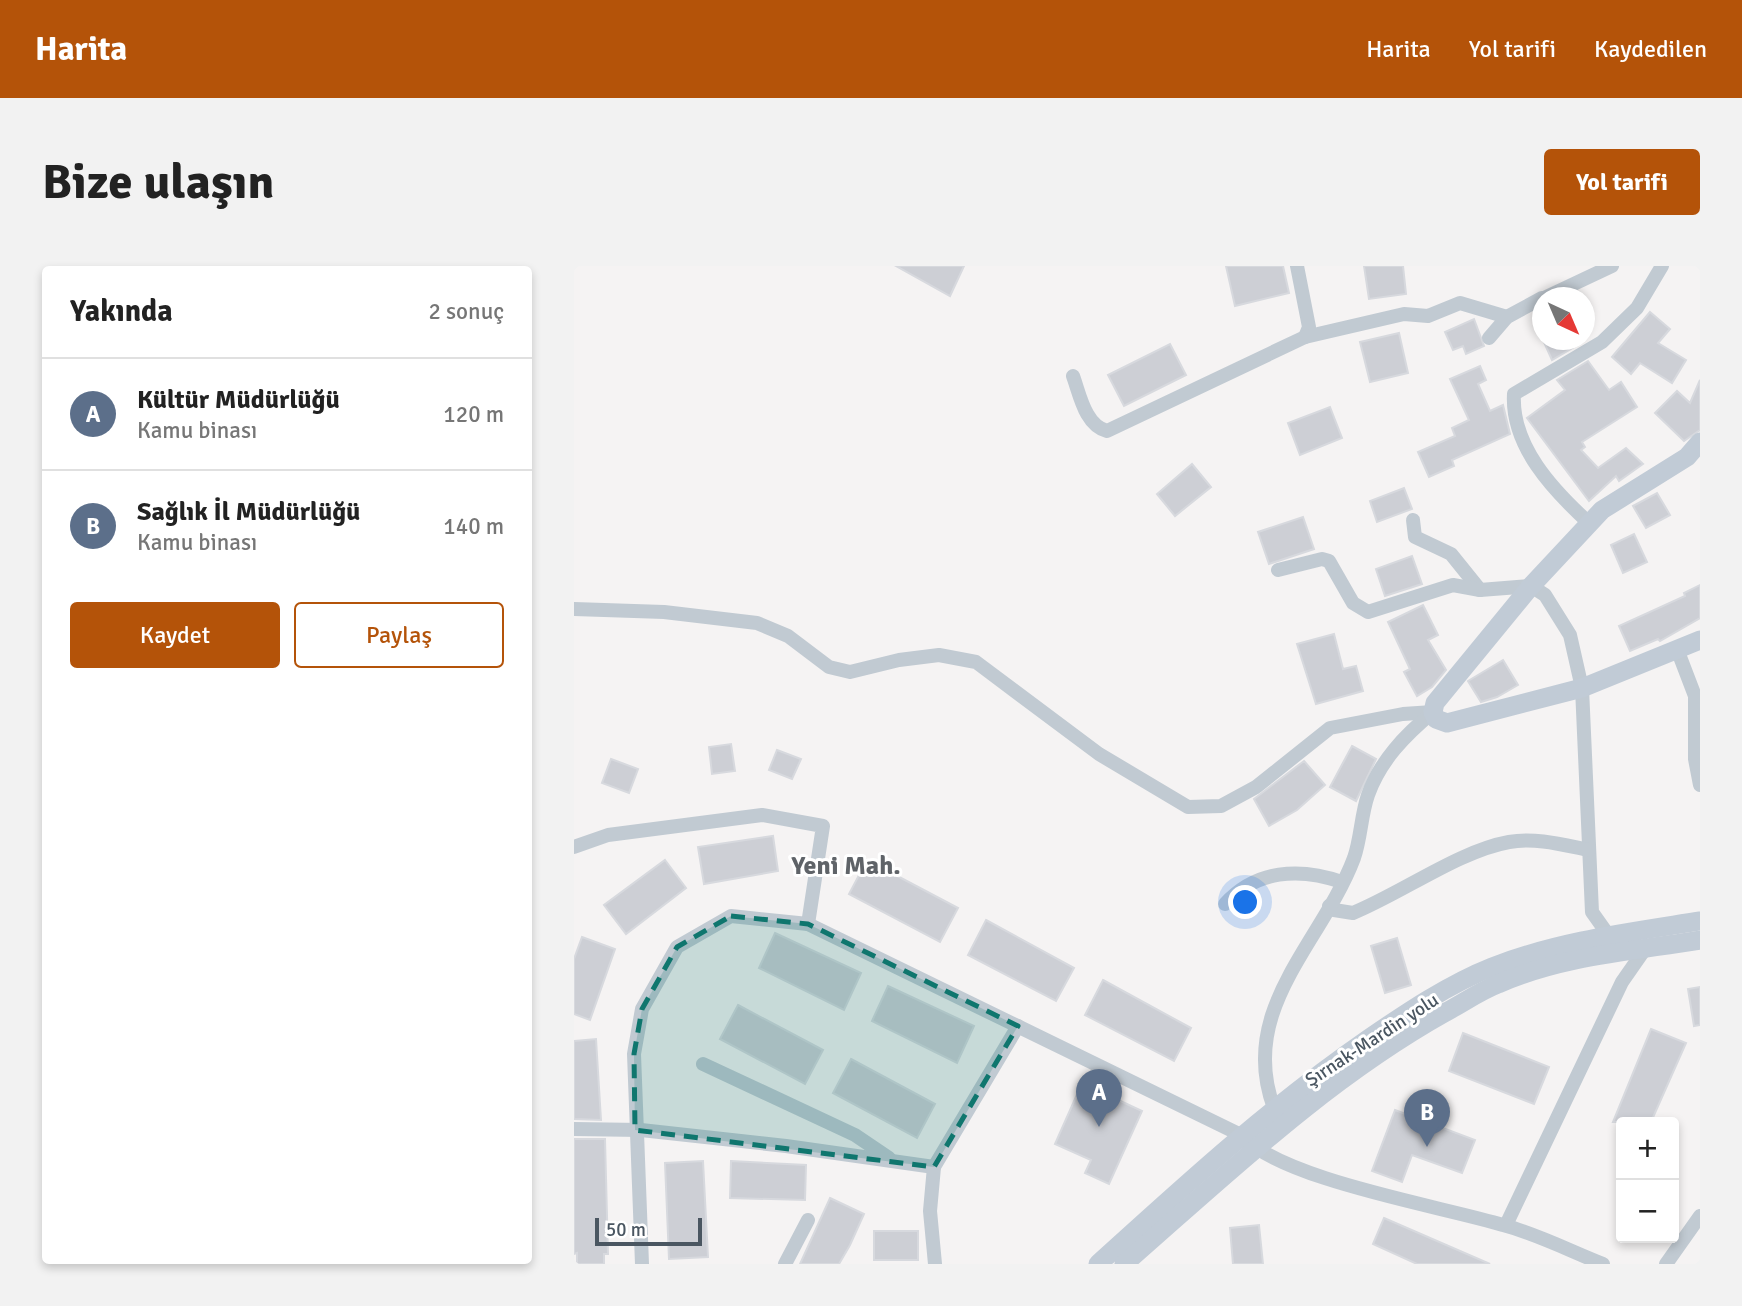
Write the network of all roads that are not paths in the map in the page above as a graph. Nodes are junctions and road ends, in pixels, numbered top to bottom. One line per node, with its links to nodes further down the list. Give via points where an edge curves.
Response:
1 (1297, 266): 7 (street, via 1309,327)
2 (1612, 266): 4 (street)
3 (1662, 266): 12 (street, via 1637,308 1602,342 1514,394 1513,415 1527,447 1553,490)
4 (1567, 287)
5 (1532, 304): 6 (street)
6 (1507, 317): 7 (street, via 1460,303 1429,316 1404,314); 8 (street)
7 (1305, 337): 9 (street, via 1107,431 1090,420)
8 (1489, 338)
9 (1073, 376)
10 (1700, 442): 12 (street, via 1687,457 1602,510)
11 (1413, 520): 15 (street, via 1415,537 1451,554)
12 (1589, 523): 14 (street)
13 (1278, 570): 15 (street, via 1329,561 1353,603 1368,612 1453,585)
14 (1531, 586): 15 (street); 19 (street, via 1545,595 1570,635); 20 (street, via 1435,703)
15 (1480, 590)
16 (574, 609): 20 (street, via 664,612 757,623 789,636 829,667 850,672 939,655 976,662 1099,754 1188,807 1221,806 1256,787 1330,728)
17 (1700, 640): 18 (street)
18 (1677, 649): 19 (street); 21 (street, via 1695,696 1695,759)
19 (1582, 688): 20 (street, via 1447,723 1436,719); 23 (street)
20 (1433, 712): 24 (street, via 1405,735 1381,768 1368,796 1354,858)
21 (1700, 785)
22 (574, 847): 28 (street, via 608,835 762,815 823,826)
23 (1590, 850): 26 (street, via 1511,841 1480,850 1353,913); 29 (street, via 1592,912)
24 (1342, 882): 25 (street, via 1299,873 1270,877 1241,887); 26 (street)
25 (1225, 904)
26 (1329, 906): 34 (street, via 1298,955 1269,1022 1264,1053 1266,1088)
27 (1700, 921): 29 (street, Şırnak-Mardin yolu)
28 (808, 924): 32 (street); 36 (street, via 731,916 677,947 642,1009 634,1054)
29 (1609, 936): 34 (street, Şırnak-Mardin yolu, via 1492,967 1405,1013)
30 (1700, 940): 31 (street, Şırnak-Mardin yolu)
31 (1645, 949): 37 (street, Şırnak-Mardin yolu, via 1571,961 1498,984 1414,1030); 42 (street, via 1622,982)
32 (1018, 1026): 37 (street); 39 (street)
33 (703, 1064): 38 (street, via 855,1136)
34 (1274, 1108): 37 (street, Şırnak-Mardin yolu)
35 (574, 1129): 36 (street)
36 (635, 1130): 38 (street); 43 (street)
37 (1247, 1142): 42 (street, via 1317,1175); 46 (street, Şırnak-Mardin yolu); 47 (street, Şırnak-Mardin yolu)
38 (893, 1161): 39 (street)
39 (934, 1167): 45 (street, via 930,1211)
40 (1700, 1216): 49 (street)
41 (808, 1220): 44 (street)
42 (1506, 1225): 48 (street)
43 (642, 1264)
44 (785, 1264)
45 (935, 1264)
46 (1098, 1264)
47 (1124, 1264)
48 (1603, 1264)
49 (1666, 1264)

